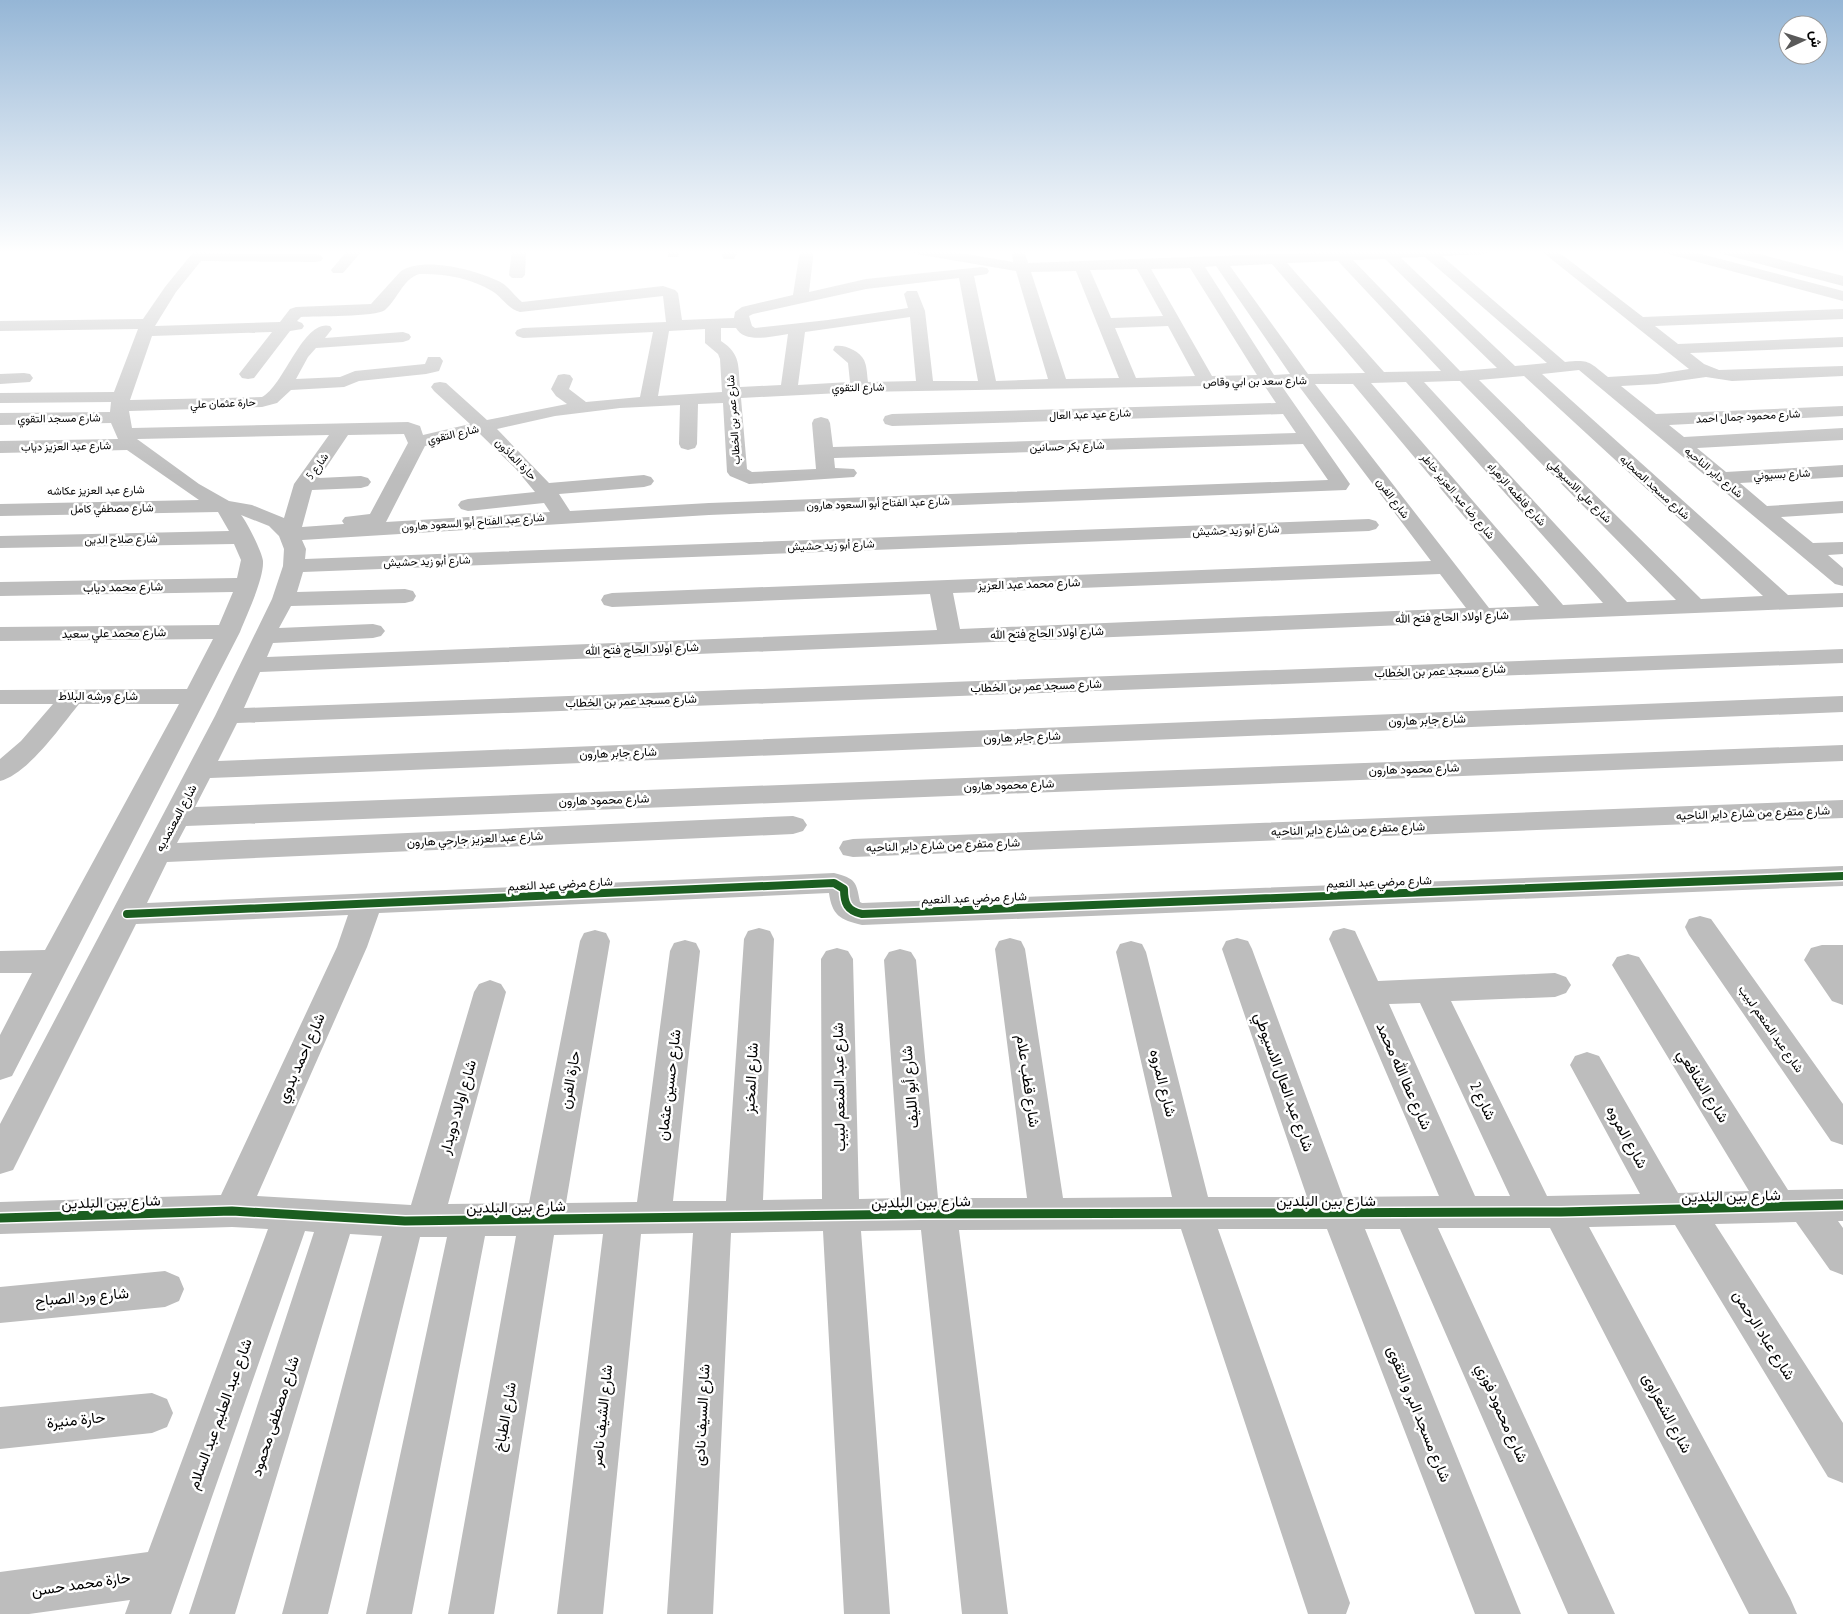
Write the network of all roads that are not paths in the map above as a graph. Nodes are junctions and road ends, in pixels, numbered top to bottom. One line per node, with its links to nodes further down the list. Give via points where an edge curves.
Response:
1 (149, 325): 23 (street)
2 (565, 325): 25 (street)
3 (674, 325): 22 (street)
4 (706, 325): 22 (street)
5 (713, 325): 59 (street, شارع عمر بن الخطاب, via 713,343 724,350 729,359)
6 (743, 325): 24 (street, via 745,331 752,332)
7 (816, 325): 24 (street)
8 (919, 325): 54 (street)
9 (976, 325): 55 (street)
10 (1040, 325): 51 (street)
11 (1105, 325): 50 (street)
12 (1176, 325): 48 (street)
13 (1240, 325): 46 (street, شارع عبد الفتاح أبو السعود هارون)
14 (1258, 325): 47 (street, شارع الفرن)
15 (1333, 325): 41 (street)
16 (1412, 325): 39 (street, شارع علي الاسيوطي)
17 (1468, 325): 36 (street, شارع مسجد الصحابه)
18 (1515, 325): 33 (street)
19 (1643, 325): 30 (street)
20 (0, 326): 23 (street)
21 (285, 326): 23 (street); 29 (street, via 331,326); 38 (street)
22 (669, 327): 25 (street); 62 (street)
23 (147, 328): 67 (street)
24 (797, 328): 58 (street)
25 (567, 331): 26 (street)
26 (523, 333)
27 (410, 342): 29 (street, via 358,349)
28 (1843, 342): 30 (street)
29 (312, 343): 52 (street, via 301,355)
30 (1674, 349): 37 (street)
31 (841, 350): 57 (street, via 856,361)
32 (434, 362): 52 (street, via 433,367 426,369 355,376 344,382)
33 (1560, 366): 34 (street, شارع سعد بن ابي وقاص); 36 (street, شارع سعد بن ابي وقاص)
34 (1584, 366): 49 (street, شارع داير الناحيه)
35 (1843, 371): 37 (street, via 1732,376)
36 (1520, 372): 39 (street, شارع سعد بن ابي وقاص); 113 (street, شارع مسجد الصحابه)
37 (1707, 372): 49 (street)
38 (248, 374)
39 (1461, 376): 42 (street, شارع سعد بن ابي وقاص); 114 (street, شارع علي الاسيوطي)
40 (24, 378): 43 (street)
41 (1379, 378): 42 (street, شارع سعد بن ابي وقاص); 45 (street, شارع سعد بن ابي وقاص)
42 (1412, 378): 115 (street, شارع فاطمه الزهراء)
43 (0, 379)
44 (564, 379): 63 (street, via 560,389)
45 (1358, 379): 47 (street, شارع سعد بن ابي وقاص); 116 (street, شارع رضا عبد العزيز خاطر)
46 (1269, 380): 47 (street, شارع سعد بن ابي وقاص); 48 (street, شارع سعد بن ابي وقاص); 64 (street, شارع عبد الفتاح أبو السعود هارون)
47 (1303, 380): 104 (street, شارع الفرن)
48 (1207, 382): 50 (street, شارع سعد بن ابي وقاص)
49 (1605, 382): 69 (street, شارع داير الناحيه)
50 (1130, 383): 51 (street, شارع سعد بن ابي وقاص)
51 (1059, 385): 55 (street, شارع سعد بن ابي وقاص)
52 (284, 386): 67 (street, حارة عثمان علي, via 274,398 262,402)
53 (888, 386): 54 (street, شارع التقوي); 57 (street, شارع التقوي); 68 (street)
54 (925, 386): 55 (street, شارع سعد بن ابي وقاص)
55 (988, 386)
56 (440, 387): 71 (street, حارة المأذون)
57 (860, 387): 58 (street, شارع التقوي)
58 (789, 389): 59 (street, شارع التقوي)
59 (731, 395): 61 (street, شارع التقوي); 83 (street, شارع عمر بن الخطاب, via 739,475 749,478)
60 (0, 398): 67 (street)
61 (689, 399): 62 (street, شارع التقوي); 77 (street)
62 (648, 401): 63 (street, شارع التقوي)
63 (582, 407): 71 (street, شارع التقوي)
64 (1288, 408): 68 (street, شارع عيد عبد العال); 74 (street, شارع عبد الفتاح أبو السعود هارون)
65 (1843, 411): 69 (street, شارع محمود جمال احمد)
66 (0, 419): 67 (street, شارع مسجد التقوي)
67 (123, 420): 72 (street, شارع التقوي); 78 (street, شارع عبد العزيز دياب); 88 (street)
68 (892, 420): 79 (street)
69 (1652, 420): 76 (street, شارع داير الناحيه)
70 (821, 423): 80 (street)
71 (483, 427): 75 (street, شارع التقوي); 90 (street, حارة المأذون)
72 (343, 429): 75 (street, شارع التقوي, via 411,428 414,440); 87 (street, شارع 5)
73 (1843, 434): 76 (street)
74 (1309, 438): 79 (street, شارع بكر حسانين); 96 (street, شارع عبد الفتاح أبو السعود هارون, via 1340,486)
75 (418, 441): 98 (street, via 378,518)
76 (1680, 442): 84 (street, شارع داير الناحيه)
77 (688, 444)
78 (0, 447)
79 (896, 451): 80 (street, شارع بكر حسانين)
80 (824, 453): 83 (street)
81 (1843, 471): 84 (street, شارع بسيوني)
82 (847, 473): 83 (street, شارع عمر بن الخطاب)
83 (826, 474)
84 (1722, 478): 95 (street, شارع داير الناحيه)
85 (644, 480): 90 (street)
86 (361, 482): 87 (street)
87 (304, 484): 98 (street, شارع 5)
88 (192, 488): 89 (street, شارع عبد العزيز عكاشه); 92 (street)
89 (0, 492)
90 (548, 493): 91 (street); 96 (street, حارة المأذون)
91 (468, 505)
92 (224, 506): 94 (street, شارع مصطفي كامل); 98 (street, via 245,509); 99 (street)
93 (1843, 507): 95 (street)
94 (0, 510)
95 (1763, 512): 102 (street, شارع داير الناحيه)
96 (564, 517): 98 (street, شارع عبد الفتاح أبو السعود هارون)
97 (1368, 525): 103 (street, شارع أبو زيد حشيش)
98 (291, 528): 103 (street, شارع المعتمديه)
99 (243, 537): 100 (street, شارع صلاح الدين); 106 (street, via 252,560)
100 (0, 542)
101 (1843, 548): 102 (street)
102 (1808, 550): 105 (street, شارع داير الناحيه)
103 (294, 566): 110 (street, شارع المعتمديه)
104 (1446, 567): 107 (street, شارع محمد عبد العزيز); 117 (street, شارع الفرن)
105 (1843, 579)
106 (247, 585): 108 (street, شارع محمد دياب); 119 (street)
107 (940, 587): 111 (street, شارع محمد عبد العزيز); 122 (street)
108 (0, 589)
109 (405, 596): 110 (street)
110 (283, 599): 121 (street, شارع المعتمديه)
111 (612, 600)
112 (1843, 600): 113 (street, شارع اولاد الحاج فتح الله)
113 (1782, 602): 114 (street, شارع اولاد الحاج فتح الله)
114 (1695, 606): 115 (street, شارع اولاد الحاج فتح الله)
115 (1622, 610): 116 (street, شارع اولاد الحاج فتح الله)
116 (1558, 613): 117 (street, شارع اولاد الحاج فتح الله)
117 (1484, 616): 122 (street, شارع اولاد الحاج فتح الله)
118 (374, 631): 121 (street)
119 (228, 632): 120 (street, شارع محمد علي سعيد); 126 (street)
120 (0, 634)
121 (265, 636): 124 (street, شارع المعتمديه)
122 (950, 636): 124 (street, شارع اولاد الحاج فتح الله)
123 (1843, 656): 129 (street, شارع مسجد عمر بن الخطاب)
124 (251, 666): 129 (street, شارع المعتمديه)
125 (73, 696): 126 (street, شارع ورشه البلاط); 127 (street, شارع ورشه البلاط); 131 (street)
126 (196, 696): 154 (street)
127 (0, 697)
128 (1843, 704): 133 (street, شارع جابر هارون)
129 (228, 716): 133 (street, شارع المعتمديه)
130 (0, 747): 131 (street)
131 (30, 747): 134 (street)
132 (1843, 753): 136 (street, شارع محمود هارون)
133 (202, 770): 136 (street, شارع المعتمديه)
134 (0, 773)
135 (1843, 809): 138 (street, شارع متفرع من شارع داير الناحيه)
136 (175, 817): 139 (street, شارع المعتمديه)
137 (793, 825): 139 (street, شارع عبد العزيز جارحي هارون)
138 (853, 848)
139 (158, 853): 142 (street, شارع المعتمديه)
140 (1843, 876): 141 (street, شارع مرضي عبد النعيم, via 862,914 846,908 844,889 834,883)
141 (367, 904): 142 (street, شارع مرضي عبد النعيم); 169 (street, شارع احمد بدوي, via 352,947)
142 (127, 914): 165 (street, شارع المعتمديه)
143 (1700, 927): 164 (street, شارع عبد المنعم لبيب)
144 (759, 939): 179 (street, شارع المخبز)
145 (1344, 939): 160 (street, شارع عطا الله محمد)
146 (595, 942): 183 (street, حارة الفرن)
147 (1010, 949): 177 (street, شارع قطب علام)
148 (1237, 949): 173 (street, شارع عبد العال الاسيوطي)
149 (685, 951): 182 (street, شارع حسين عثمان)
150 (1131, 952): 172 (street, شارع المروه)
151 (837, 959): 178 (street, شارع عبد المنعم لبيب)
152 (1832, 959): 161 (street)
153 (900, 960): 176 (street, شارع أبو الليف)
154 (54, 961): 155 (street); 163 (street)
155 (0, 962)
156 (1628, 964): 167 (street, شارع الشافعي)
157 (1555, 984): 158 (street)
158 (1430, 990): 160 (street); 171 (street, شارع 2)
159 (490, 992): 185 (street, شارع اولاد دويدار)
160 (1368, 993): 170 (street, شارع عطا الله محمد)
161 (1843, 993)
162 (1586, 1064): 168 (street, شارع المروه)
163 (0, 1067)
164 (1843, 1131)
165 (0, 1159)
166 (1843, 1205): 167 (street, شارع بين البلدين)
167 (1792, 1206): 168 (street, شارع بين البلدين); 186 (street, شارع الشافعي)
168 (1676, 1209): 171 (street, شارع بين البلدين); 191 (street, شارع عباد الرحمن)
169 (232, 1211): 175 (street, شارع بين البلدين); 181 (street, شارع بين البلدين)
170 (1464, 1212): 171 (street, شارع بين البلدين); 174 (street, شارع بين البلدين)
171 (1549, 1212): 206 (street, شارع الشعراوى)
172 (1194, 1213): 173 (street, شارع بين البلدين); 177 (street, شارع بين البلدين); 194 (street, شارع المروه)
173 (1336, 1213): 174 (street, شارع بين البلدين); 204 (street, شارع مسجد البر و التقوى)
174 (1412, 1213): 205 (street, شارع محمود فوزي)
175 (292, 1214): 180 (street, شارع بين البلدين); 192 (street, شارع عبد العليم عبد السلام)
176 (930, 1214): 177 (street, شارع بين البلدين); 178 (street, شارع بين البلدين); 203 (street, شارع أبو الليف)
177 (1047, 1214)
178 (841, 1215): 179 (street, شارع بين البلدين); 202 (street, شارع عبد المنعم لبيب)
179 (728, 1216): 182 (street, شارع بين البلدين); 201 (street, شارع السيف نادى)
180 (337, 1217): 185 (street, شارع بين البلدين); 196 (street, شارع مصطفى محمود)
181 (0, 1218)
182 (638, 1218): 183 (street, شارع بين البلدين); 200 (street, شارع الشيف ناصر)
183 (542, 1219): 184 (street, شارع بين البلدين); 199 (street, شارع الطباخ)
184 (469, 1220): 185 (street, شارع بين البلدين); 198 (street)
185 (415, 1221): 197 (street, شارع اولاد دويدار)
186 (1843, 1258)
187 (164, 1289): 188 (street, شارع ورد الصباح)
188 (0, 1305)
189 (152, 1413): 190 (street, حارة منيرة)
190 (0, 1428)
191 (1843, 1462)
192 (162, 1573): 193 (street, حارة محمد حسن); 195 (street, شارع عبد العليم عبد السلام)
193 (0, 1595)
194 (1326, 1603)
195 (148, 1614)
196 (212, 1614)
197 (305, 1614)
198 (389, 1614)
199 (471, 1614)
200 (580, 1614)
201 (690, 1614)
202 (867, 1614)
203 (985, 1614)
204 (1498, 1614)
205 (1592, 1614)
206 (1774, 1614)

